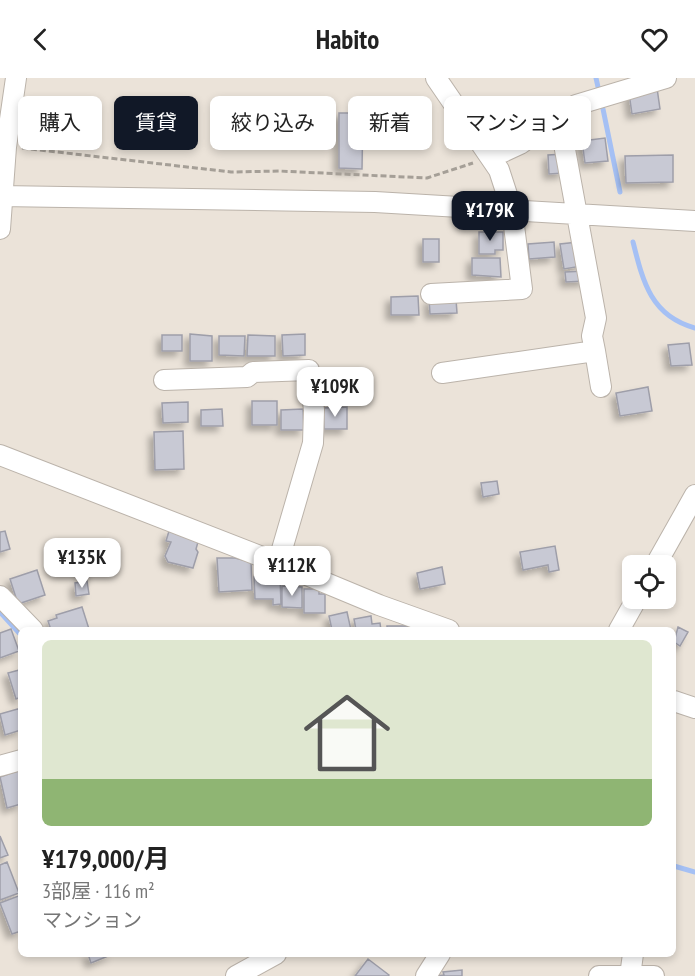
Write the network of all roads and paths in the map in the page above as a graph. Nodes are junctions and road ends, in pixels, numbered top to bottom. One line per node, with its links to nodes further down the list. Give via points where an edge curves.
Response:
1 (16, 78): 6 (street)
2 (436, 78): 9 (street)
3 (666, 78): 4 (street)
4 (622, 84): 5 (street)
5 (591, 98)
6 (4, 150): 9 (path, via 231,172 427,178); 10 (street)
7 (507, 150): 9 (street)
8 (566, 150): 12 (street)
9 (492, 157): 11 (street)
10 (1, 196): 11 (street, via 375,202); 14 (street)
11 (512, 210): 12 (street); 15 (street, via 522,289)
12 (578, 214): 13 (street); 16 (street, via 596,318 592,336)
13 (695, 221)
14 (0, 229)
15 (432, 294)
16 (595, 351): 17 (street); 19 (street)
17 (442, 373)
18 (164, 380): 24 (street, via 309,370 313,443)
19 (601, 387)
20 (0, 455): 24 (street)
21 (695, 495): 22 (street)
22 (688, 520): 23 (street)
23 (664, 555)
24 (278, 563): 28 (street)
25 (0, 596): 27 (street)
26 (631, 609): 29 (street)
27 (30, 627)
28 (440, 627)
29 (621, 627)
30 (676, 702): 31 (street)
31 (695, 708)
32 (18, 761): 33 (street)
33 (0, 766)
34 (272, 957): 37 (street)
35 (438, 957): 39 (street)
36 (633, 957): 38 (street)
37 (250, 973)
38 (630, 975): 40 (street); 41 (street)
39 (426, 976)
40 (598, 976)
41 (654, 976)

